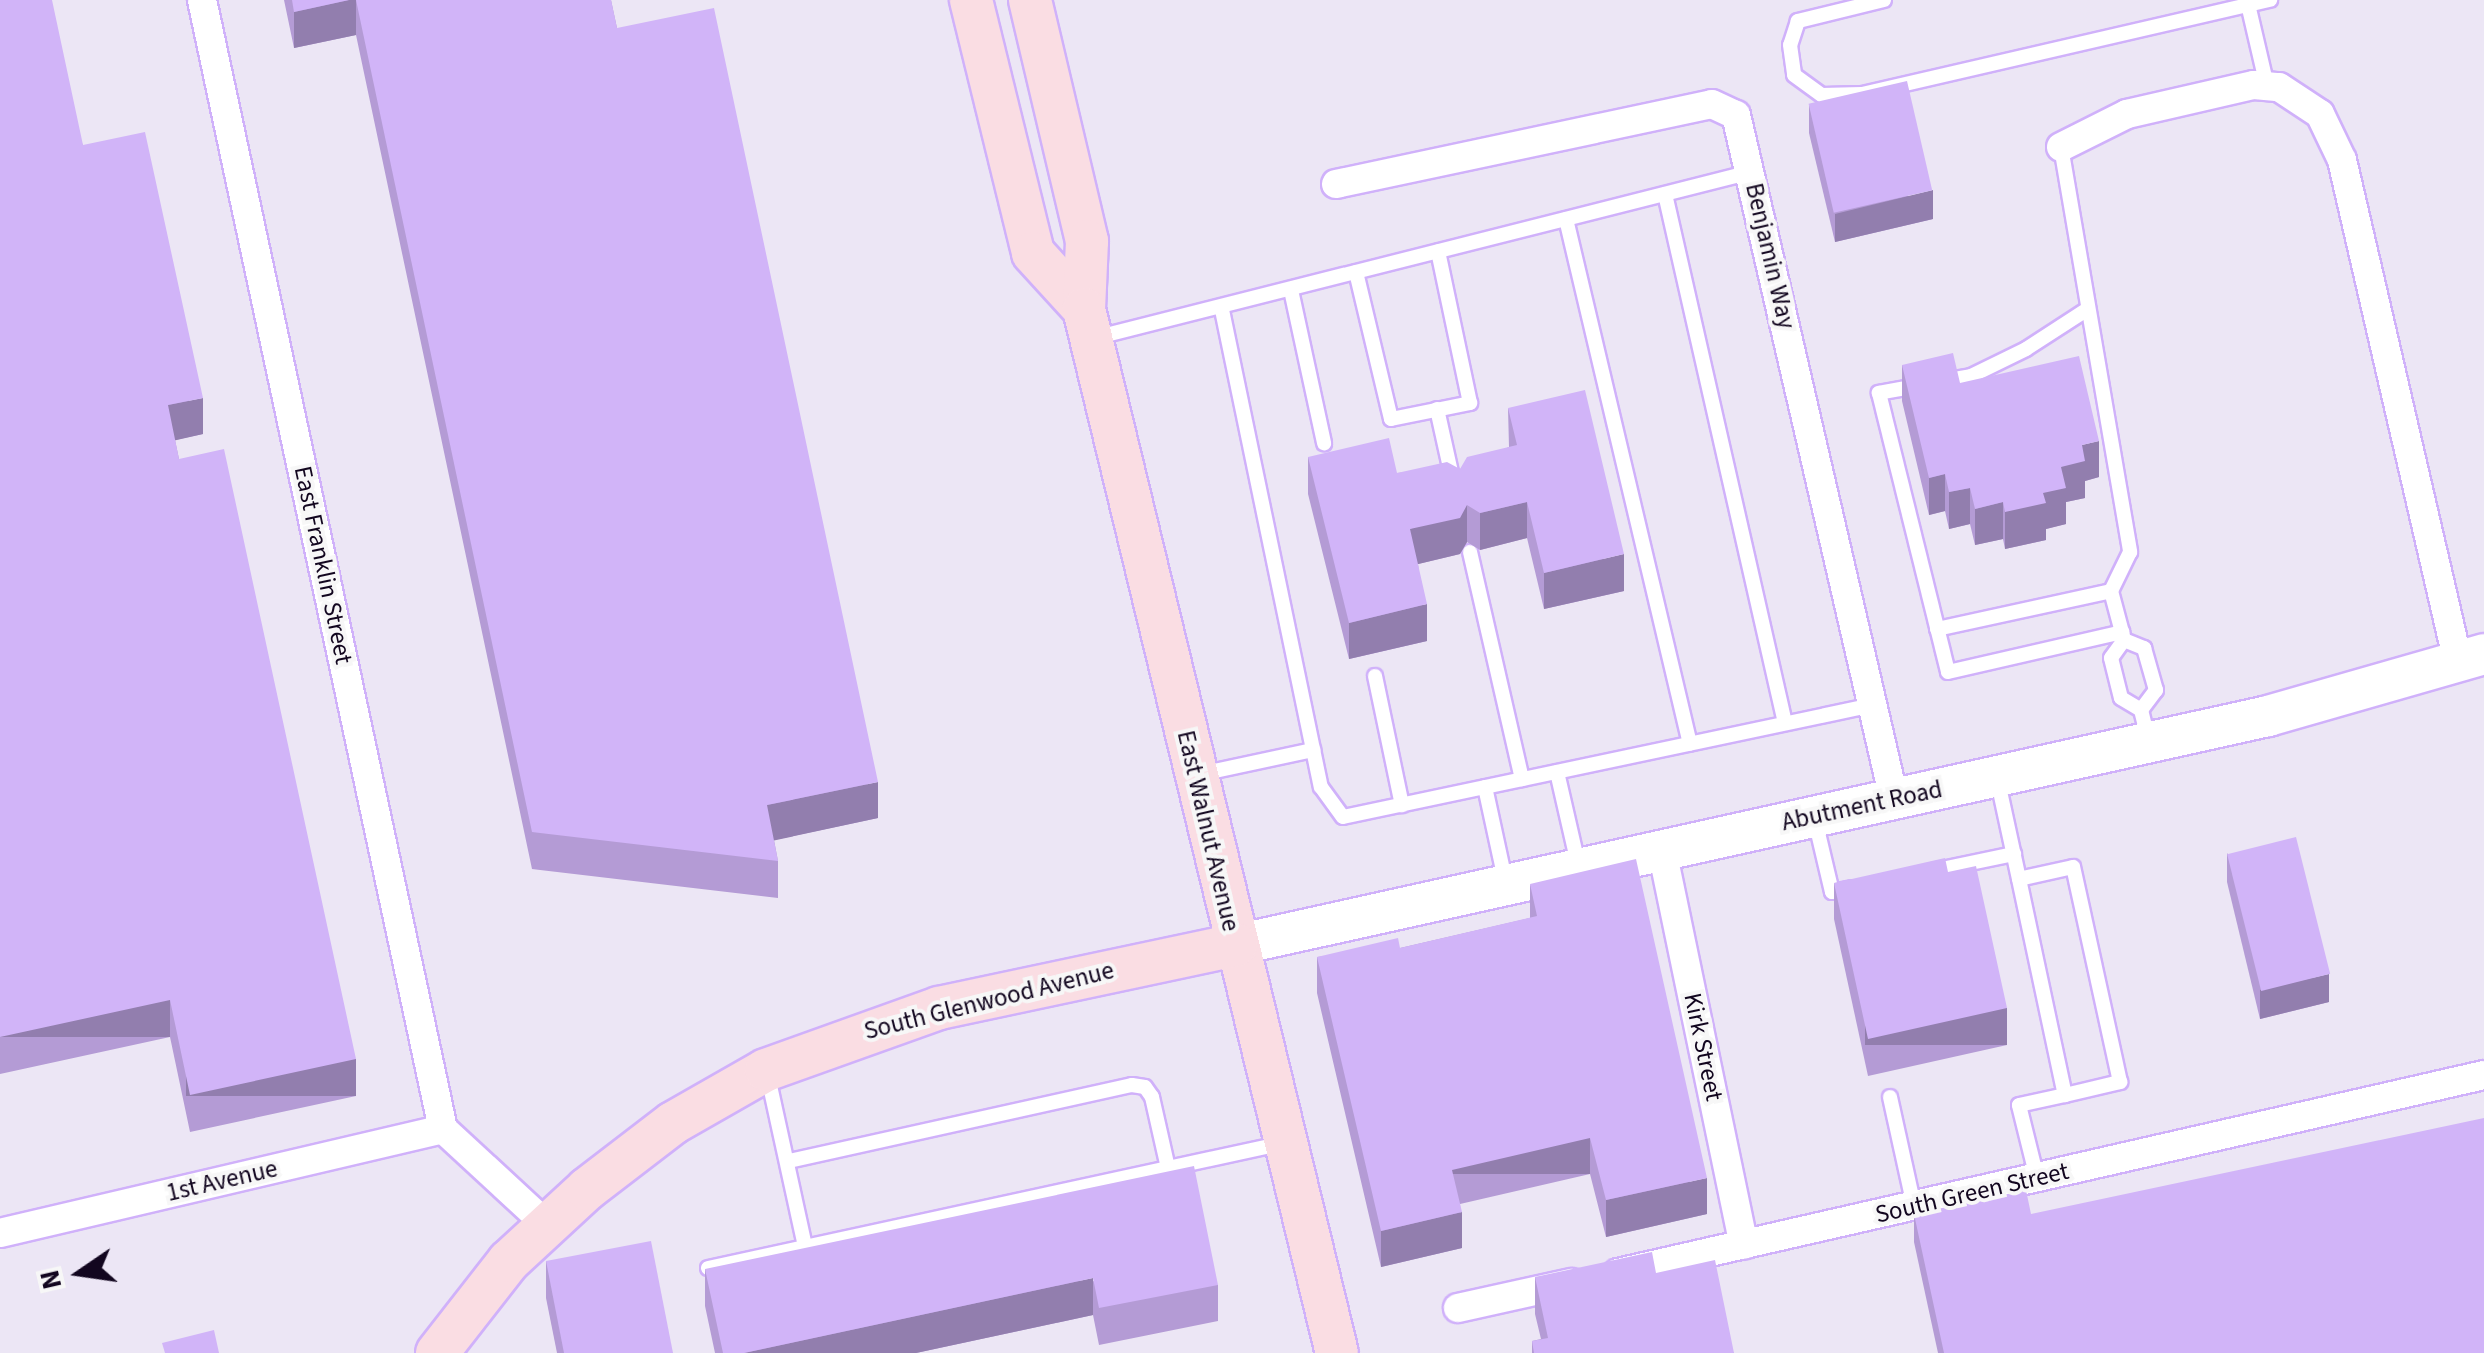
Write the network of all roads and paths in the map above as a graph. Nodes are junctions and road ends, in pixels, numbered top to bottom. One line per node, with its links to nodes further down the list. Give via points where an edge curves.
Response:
1 (202, 0): 53 (street, East Franklin Street)
2 (971, 0): 18 (main road, East Walnut Avenue, via 1033,253)
3 (1030, 0): 18 (main road, East Walnut Avenue, via 1087,241)
4 (1884, 0): 6 (lane, via 1798,21 1790,45 1794,75 1822,94 1862,94)
5 (2270, 0): 6 (lane)
6 (2247, 2): 7 (lane)
7 (2267, 86): 8 (street, via 2127,114); 26 (street, via 2301,97 2320,114 2342,160)
8 (2061, 147): 17 (lane)
9 (1751, 172): 10 (street, Benjamin Way, via 1736,115 1712,104); 11 (lane); 28 (street, Benjamin Way)
10 (1336, 184)
11 (1664, 194): 12 (lane); 29 (lane)
12 (1566, 219): 13 (lane); 31 (lane)
13 (1438, 251): 14 (lane); 19 (lane, via 1470,402)
14 (1356, 272): 15 (lane); 19 (lane, via 1391,419)
15 (1291, 290): 16 (lane); 20 (lane)
16 (1222, 310): 18 (lane); 32 (lane)
17 (2086, 310): 23 (lane, via 2130,552); 24 (lane, via 1971,376 1879,393)
18 (1087, 324): 34 (main road, East Walnut Avenue)
19 (1437, 409): 21 (lane)
20 (1324, 443)
21 (1457, 496)
22 (1470, 552): 36 (lane)
23 (2111, 591): 24 (lane); 25 (lane)
24 (1937, 629): 25 (lane, via 1948,672)
25 (2123, 636): 30 (lane, via 2111,658 2121,698); 30 (lane, via 2144,648 2156,690)
26 (2471, 658): 30 (main road, Abutment Road)
27 (1375, 676): 39 (lane)
28 (1873, 704): 29 (lane); 38 (street, Benjamin Way)
29 (1785, 724): 31 (lane)
30 (2145, 726): 35 (main road, Abutment Road)
31 (1690, 744): 33 (lane)
32 (1313, 750): 34 (lane); 39 (lane, via 1321,787 1344,817)
33 (1557, 772): 36 (lane); 43 (lane)
34 (1195, 776): 48 (main road, East Walnut Avenue)
35 (1997, 776): 38 (main road, Abutment Road); 42 (lane)
36 (1522, 779): 37 (lane)
37 (1485, 787): 39 (lane); 46 (lane)
38 (1894, 799): 40 (main road, Abutment Road)
39 (1402, 804)
40 (1814, 817): 41 (main road, Abutment Road); 47 (lane, via 1832,892)
41 (1662, 850): 43 (main road, Abutment Road); 61 (street, Kirk Street)
42 (2014, 854): 44 (lane); 45 (lane)
43 (1578, 868): 46 (main road, Abutment Road)
44 (1905, 876)
45 (2020, 879): 51 (lane); 51 (lane, via 2073,867 2120,1082)
46 (1506, 884): 48 (main road, Abutment Road)
47 (1869, 884)
48 (1236, 945): 49 (main road, South Glenwood Avenue, via 939,1008); 54 (main road, East Walnut Avenue)
49 (766, 1070): 55 (lane); 59 (main road, South Glenwood Avenue, via 674,1123)
50 (2484, 1075): 57 (street, South Green Street)
51 (2065, 1095): 57 (lane, via 2020,1105)
52 (1890, 1097): 58 (lane)
53 (443, 1129): 59 (street); 60 (street, 1st Avenue)
54 (1285, 1143): 56 (lane); 66 (main road, East Walnut Avenue)
55 (789, 1160): 56 (lane, via 1132,1085 1145,1086 1152,1096); 62 (lane)
56 (1168, 1168): 62 (lane)
57 (2037, 1178): 58 (street, South Green Street)
58 (1915, 1207): 61 (street, South Green Street)
59 (546, 1224): 65 (main road, South Glenwood Avenue)
60 (0, 1233)
61 (1744, 1245): 64 (street, South Green Street)
62 (805, 1247): 63 (lane)
63 (708, 1268)
64 (1458, 1308)
65 (437, 1353)
66 (1338, 1353)

